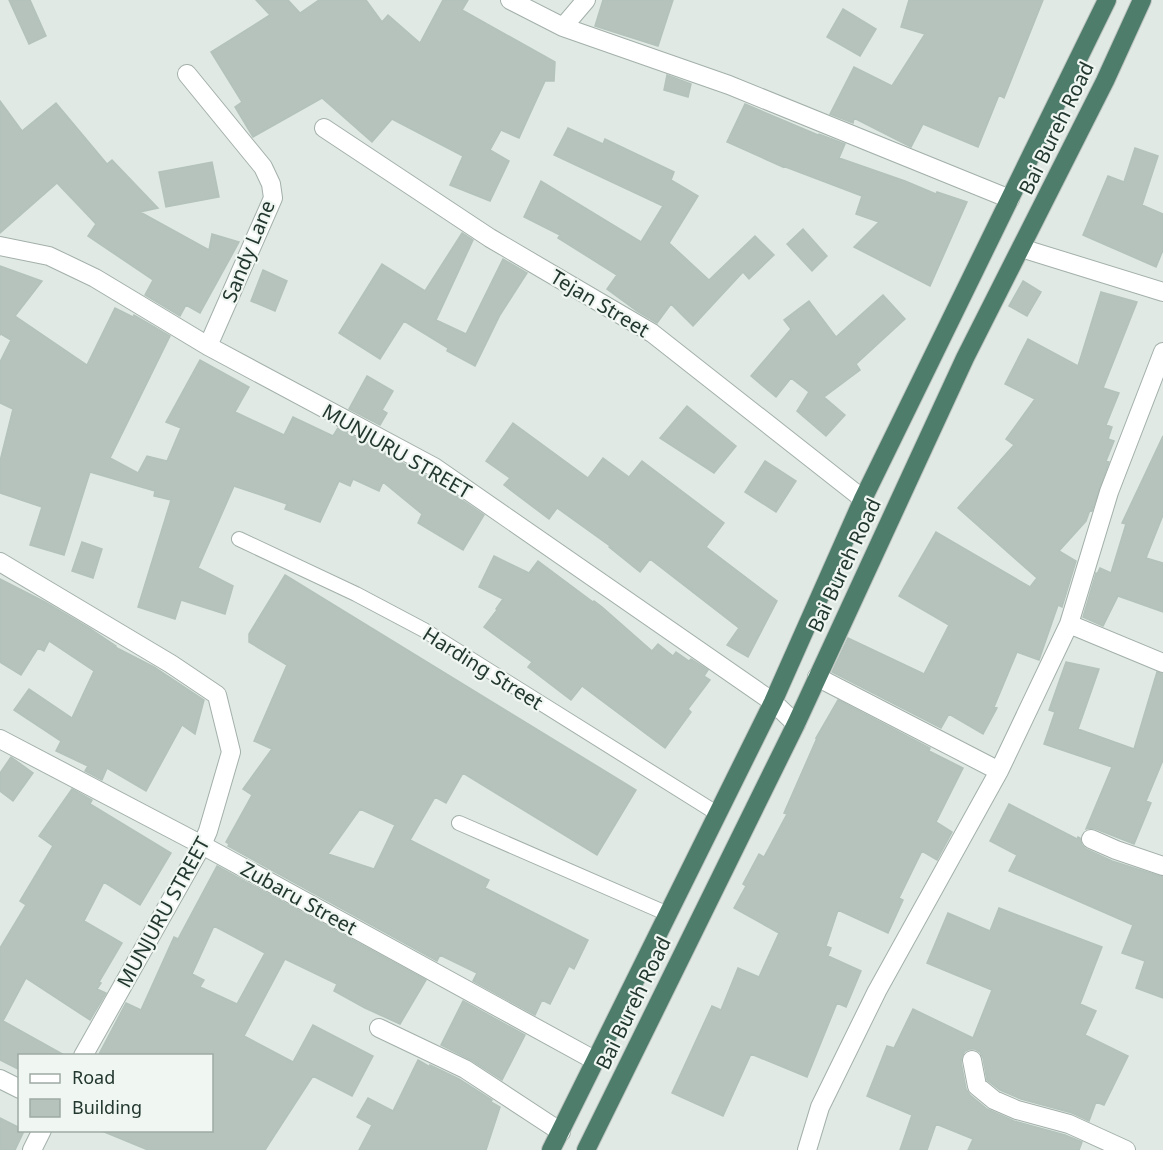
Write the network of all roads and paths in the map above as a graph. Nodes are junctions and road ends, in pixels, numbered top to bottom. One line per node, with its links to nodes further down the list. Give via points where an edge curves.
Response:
1 (510, 0): 5 (street)
2 (586, 0): 5 (street)
3 (1107, 0): 8 (highway, Bai Bureh Road)
4 (1142, 0): 10 (highway, Bai Bureh Road)
5 (563, 27): 8 (street, via 729,85)
6 (187, 74): 12 (street, Sandy Lane, via 263,167 273,198)
7 (324, 128): 14 (street, Tejan Street, via 490,238 652,333)
8 (1010, 199): 14 (highway, Bai Bureh Road)
9 (0, 246): 12 (street, MUNJURU STREET, via 49,256 77,269)
10 (1022, 248): 11 (street); 19 (highway, Bai Bureh Road, via 964,358)
11 (1163, 292)
12 (208, 346): 20 (street, MUNJURU STREET, via 434,467)
13 (1163, 352): 17 (street, via 1109,492)
14 (863, 499): 20 (highway, Bai Bureh Road)
15 (239, 539): 24 (lane, Harding Street, via 424,630)
16 (0, 562): 27 (street, MUNJURU STREET, via 217,694 231,752)
17 (1069, 624): 18 (street); 23 (street)
18 (1163, 663)
19 (817, 677): 21 (highway, Bai Bureh Road); 23 (street)
20 (773, 702): 21 (street, MUNJURU STREET); 24 (highway, Bai Bureh Road)
21 (796, 724): 40 (highway, Bai Bureh Road)
22 (0, 739): 27 (street, Zubaru Street)
23 (999, 771): 41 (street, via 877,991 820,1107)
24 (718, 814): 29 (highway, Bai Bureh Road)
25 (459, 823): 29 (lane)
26 (1091, 839): 28 (street)
27 (202, 845): 31 (street, MUNJURU STREET); 33 (street, Zubaru Street)
28 (1163, 866)
29 (668, 914): 33 (highway, Bai Bureh Road)
30 (379, 1028): 37 (street, via 465,1069)
31 (84, 1054)
32 (972, 1060): 42 (street, via 977,1086 994,1100 1069,1124)
33 (596, 1061): 37 (highway, Bai Bureh Road)
34 (0, 1079): 35 (street)
35 (18, 1088)
36 (41, 1132): 38 (street)
37 (561, 1132): 39 (highway, Bai Bureh Road)
38 (32, 1150)
39 (551, 1150)
40 (586, 1150)
41 (807, 1150)
42 (1126, 1150)

